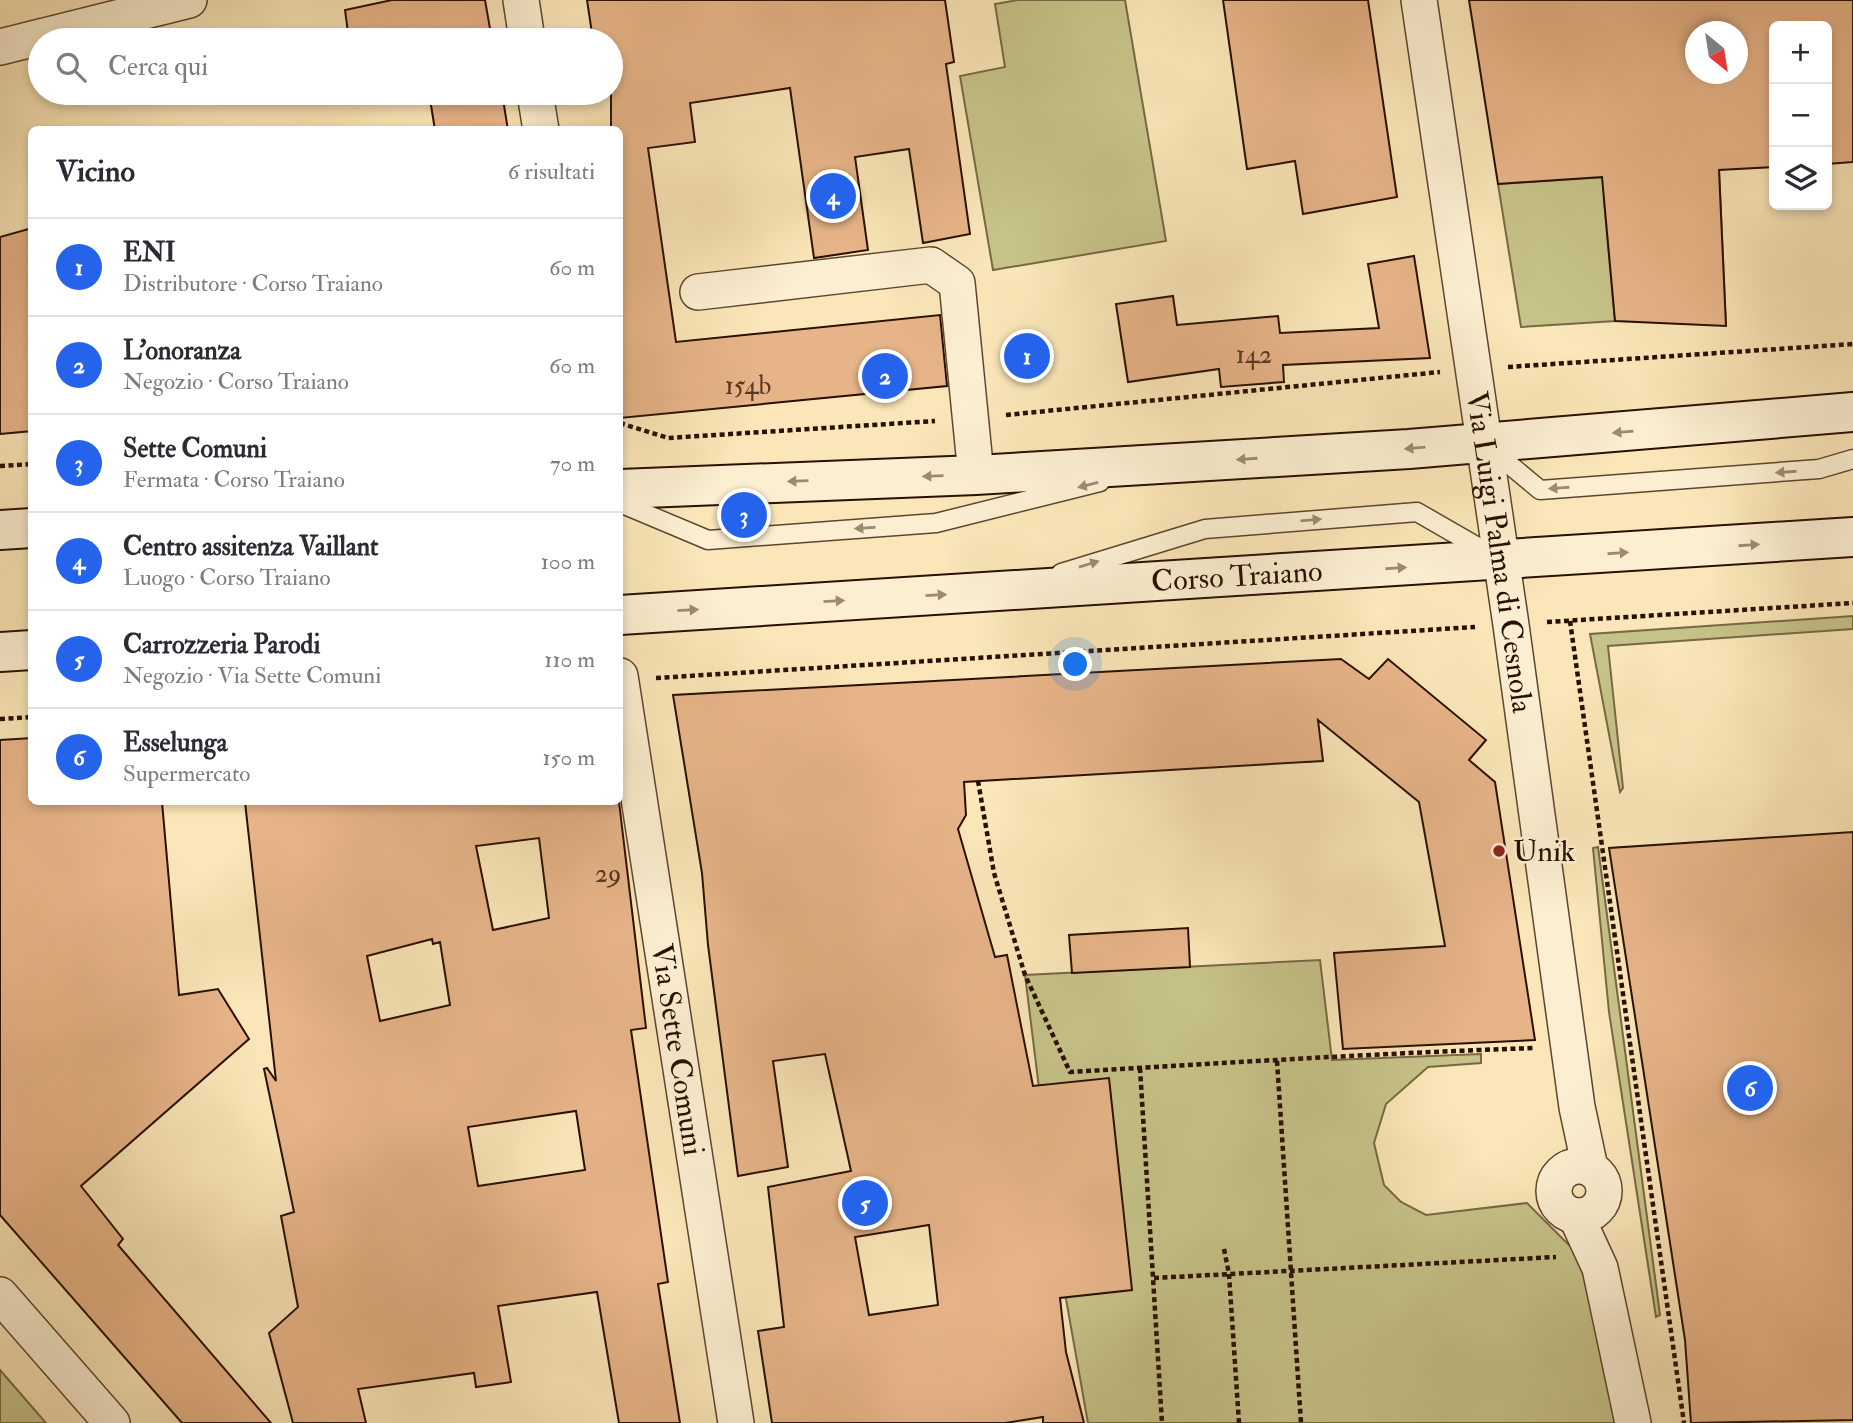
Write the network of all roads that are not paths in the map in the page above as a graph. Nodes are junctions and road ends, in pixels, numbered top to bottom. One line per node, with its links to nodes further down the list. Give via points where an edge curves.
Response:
1 (189, 0): 4 (street)
2 (521, 0): 5 (street)
3 (1419, 0): 12 (street, Via Luigi Palma di Cesnola)
4 (76, 28)
5 (525, 28)
6 (28, 40): 7 (street)
7 (0, 47)
8 (537, 105): 9 (street)
9 (540, 126)
10 (698, 292): 15 (street, via 930,265 957,283)
11 (1845, 406): 12 (main road, one-way to 12)
12 (1483, 442): 13 (lane, one-way to 12, via 1819,469 1540,490); 14 (main road, one-way to 14); 21 (street, Via Luigi Palma di Cesnola)
13 (1853, 459)
14 (1178, 463): 15 (main road); 17 (lane, one-way to 17, via 936,523 708,540)
15 (976, 475): 16 (main road, one-way to 16)
16 (623, 489)
17 (623, 504)
18 (28, 528): 19 (main road)
19 (0, 530)
20 (1853, 537): 21 (main road, Corso Traiano, one-way to 20)
21 (1501, 561): 22 (main road, Corso Traiano, one-way to 21); 22 (lane, one-way to 21, via 1205,529 1417,512); 27 (street, Via Luigi Palma di Cesnola, via 1577,1107 1568,1154)
22 (1001, 591): 23 (main road, Corso Traiano, one-way to 22)
23 (623, 615)
24 (28, 650): 25 (main road)
25 (0, 652)
26 (636, 677): 31 (street, Via Sette Comuni)
27 (1580, 1168): 28 (street, Via Luigi Palma di Cesnola, via 1604,1185); 28 (street, Via Luigi Palma di Cesnola, via 1554,1183 1554,1197 1562,1210)
28 (1588, 1211): 32 (street, Via Luigi Palma di Cesnola, via 1604,1225 1595,1259)
29 (0, 1295): 30 (street)
30 (112, 1423)
31 (736, 1423)
32 (1633, 1423)

